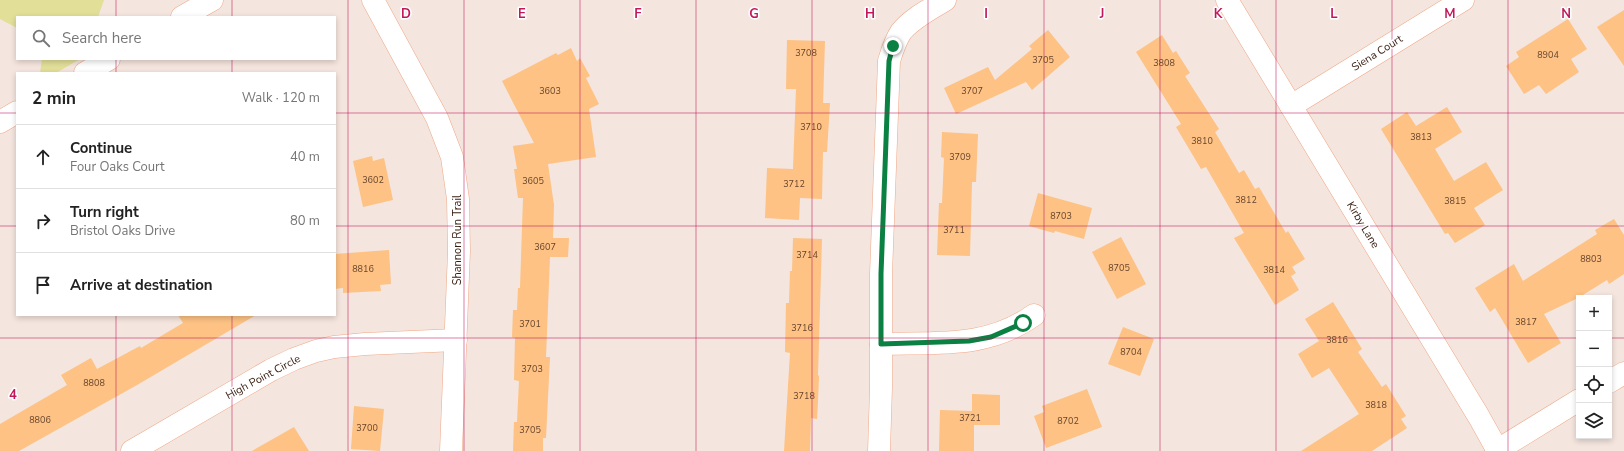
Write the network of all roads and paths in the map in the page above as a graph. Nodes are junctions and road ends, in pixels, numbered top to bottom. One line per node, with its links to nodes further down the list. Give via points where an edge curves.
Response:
1 (212, 0): 6 (street)
2 (372, 0): 13 (street, Shannon Run Trail, via 437,118 452,158 458,199)
3 (946, 0): 14 (street, via 919,17 902,32 893,46 889,61)
4 (1227, 0): 9 (street, Kirby Lane)
5 (1463, 0): 9 (street, Siena Court)
6 (184, 16)
7 (107, 60): 8 (street)
8 (87, 72)
9 (1291, 106): 21 (street, Kirby Lane, via 1480,417)
10 (16, 113): 11 (street)
11 (0, 122)
12 (1034, 315): 14 (street, via 1023,323 991,337 969,341)
13 (456, 340): 18 (street, High Point Circle, via 365,344 316,351 271,370); 19 (street, Shannon Run Trail)
14 (881, 344): 20 (street)
15 (1624, 373): 16 (street)
16 (1612, 380)
17 (1576, 402): 21 (street)
18 (132, 451)
19 (451, 451)
20 (879, 451)
21 (1497, 451)

